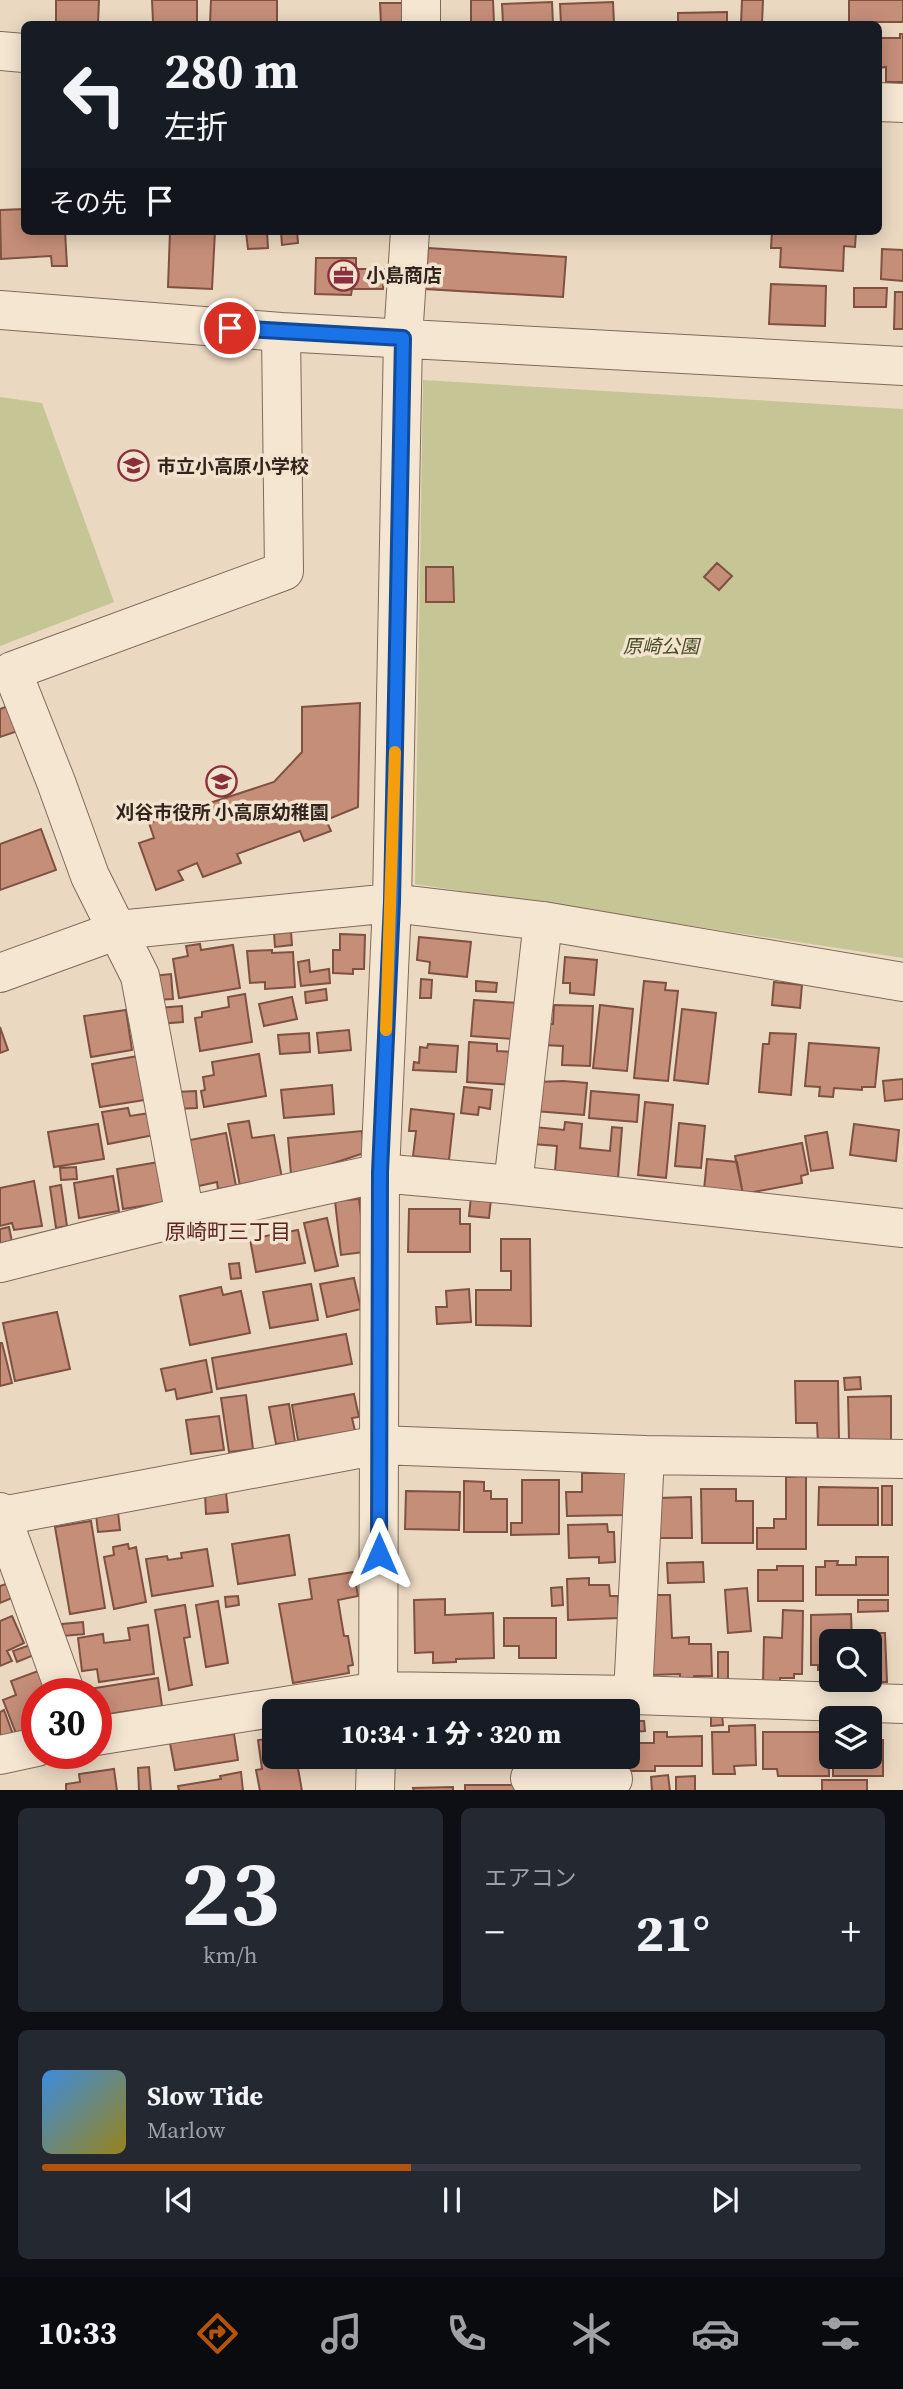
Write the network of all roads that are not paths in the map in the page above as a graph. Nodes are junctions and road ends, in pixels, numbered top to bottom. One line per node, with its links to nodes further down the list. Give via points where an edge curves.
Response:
1 (421, 0): 2 (street)
2 (421, 21)
3 (0, 51): 4 (street)
4 (21, 52)
5 (882, 102): 6 (street)
6 (903, 103)
7 (410, 235): 10 (street)
8 (0, 310): 9 (street)
9 (281, 332): 10 (street); 14 (street, via 284,571 12,671 89,876)
10 (403, 338): 11 (street); 12 (street)
11 (903, 366)
12 (392, 902): 13 (street); 14 (street); 17 (street)
13 (542, 921): 16 (street); 18 (street)
14 (118, 930): 15 (street); 19 (street, via 140,976)
15 (0, 973)
16 (903, 982)
17 (380, 1172): 18 (street); 19 (street); 22 (street)
18 (513, 1185): 20 (street)
19 (186, 1216): 21 (street)
20 (903, 1228)
21 (0, 1263)
22 (379, 1444): 23 (street); 25 (street); 28 (street)
23 (645, 1455): 24 (street); 27 (street)
24 (903, 1459)
25 (1, 1514): 26 (street)
26 (60, 1678)
27 (633, 1695): 29 (street); 30 (street)
28 (378, 1699)
29 (575, 1699)
30 (903, 1704)
31 (262, 1715): 32 (street)
32 (112, 1734)
33 (21, 1750): 34 (street)
34 (0, 1755)
35 (376, 1769): 38 (street)
36 (531, 1775): 37 (street)
37 (613, 1779)
38 (375, 1790)

